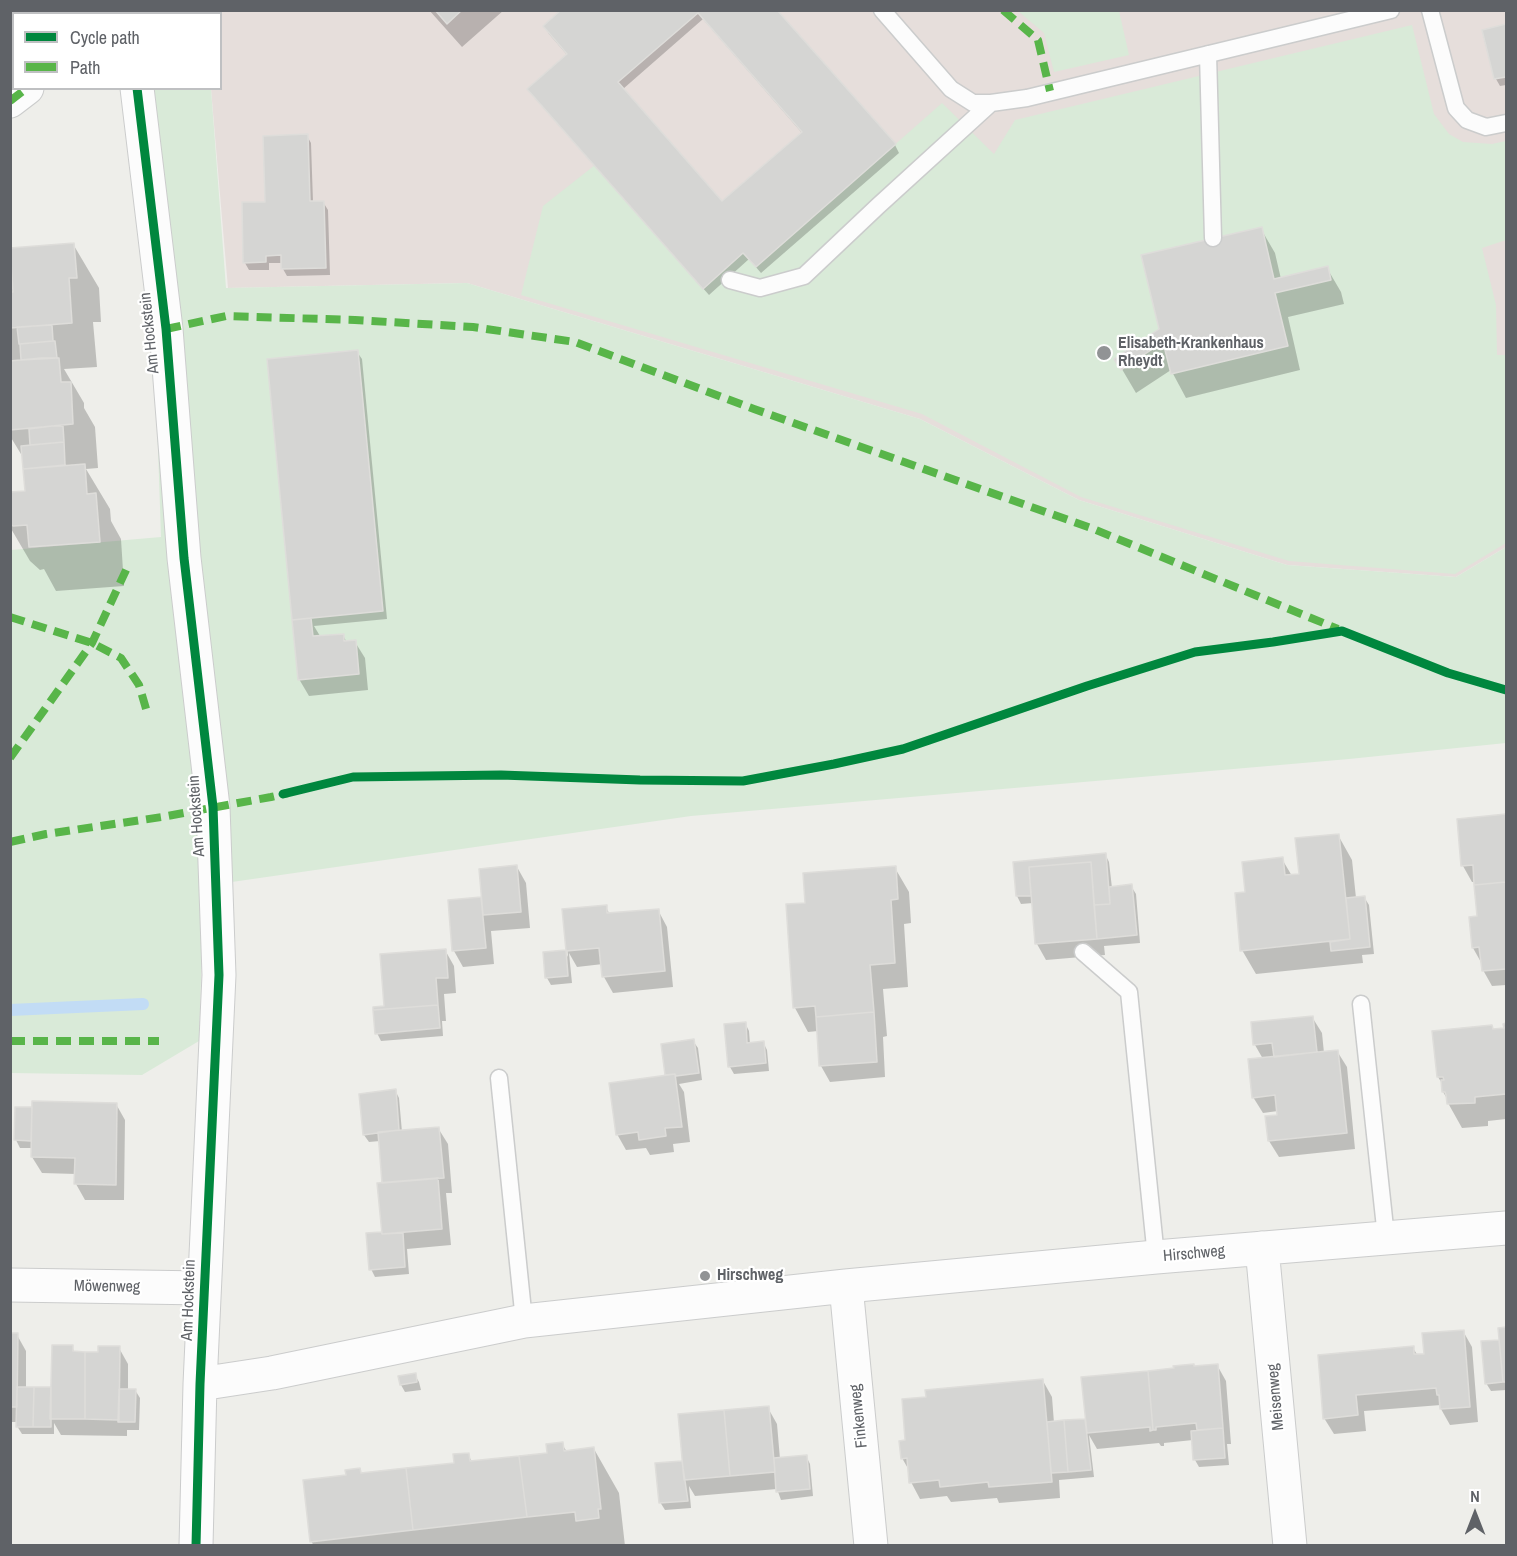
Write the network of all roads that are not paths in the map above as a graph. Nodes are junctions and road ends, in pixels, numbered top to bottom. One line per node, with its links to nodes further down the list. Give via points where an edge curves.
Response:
1 (882, 10): 8 (lane, via 951,89 973,103)
2 (1391, 10): 4 (lane)
3 (1430, 10): 9 (lane, via 1455,108 1467,120 1486,127)
4 (1208, 54): 8 (lane, via 1027,98); 10 (lane)
5 (24, 90): 7 (street)
6 (137, 90): 21 (street, Am Hockstein, via 166,329 184,558 213,807 219,975)
7 (10, 101)
8 (991, 103): 11 (lane, via 804,276 760,288)
9 (1506, 123)
10 (1213, 238)
11 (730, 280)
12 (1083, 952): 18 (lane, via 1130,992)
13 (1361, 1004): 16 (lane)
14 (500, 1078): 22 (lane)
15 (1506, 1228): 16 (street, Hirschweg)
16 (1386, 1237): 17 (street, Hirschweg)
17 (1262, 1248): 18 (street, Hirschweg); 26 (street, Meisenweg)
18 (1156, 1257): 20 (street, Hirschweg)
19 (10, 1285): 21 (street, Möwenweg)
20 (846, 1286): 22 (street, Hirschweg); 25 (street, Finkenweg)
21 (204, 1288): 23 (street, Am Hockstein)
22 (524, 1321): 23 (street, Hirschweg)
23 (200, 1384): 24 (street, Am Hockstein)
24 (196, 1545)
25 (871, 1545)
26 (1290, 1545)

